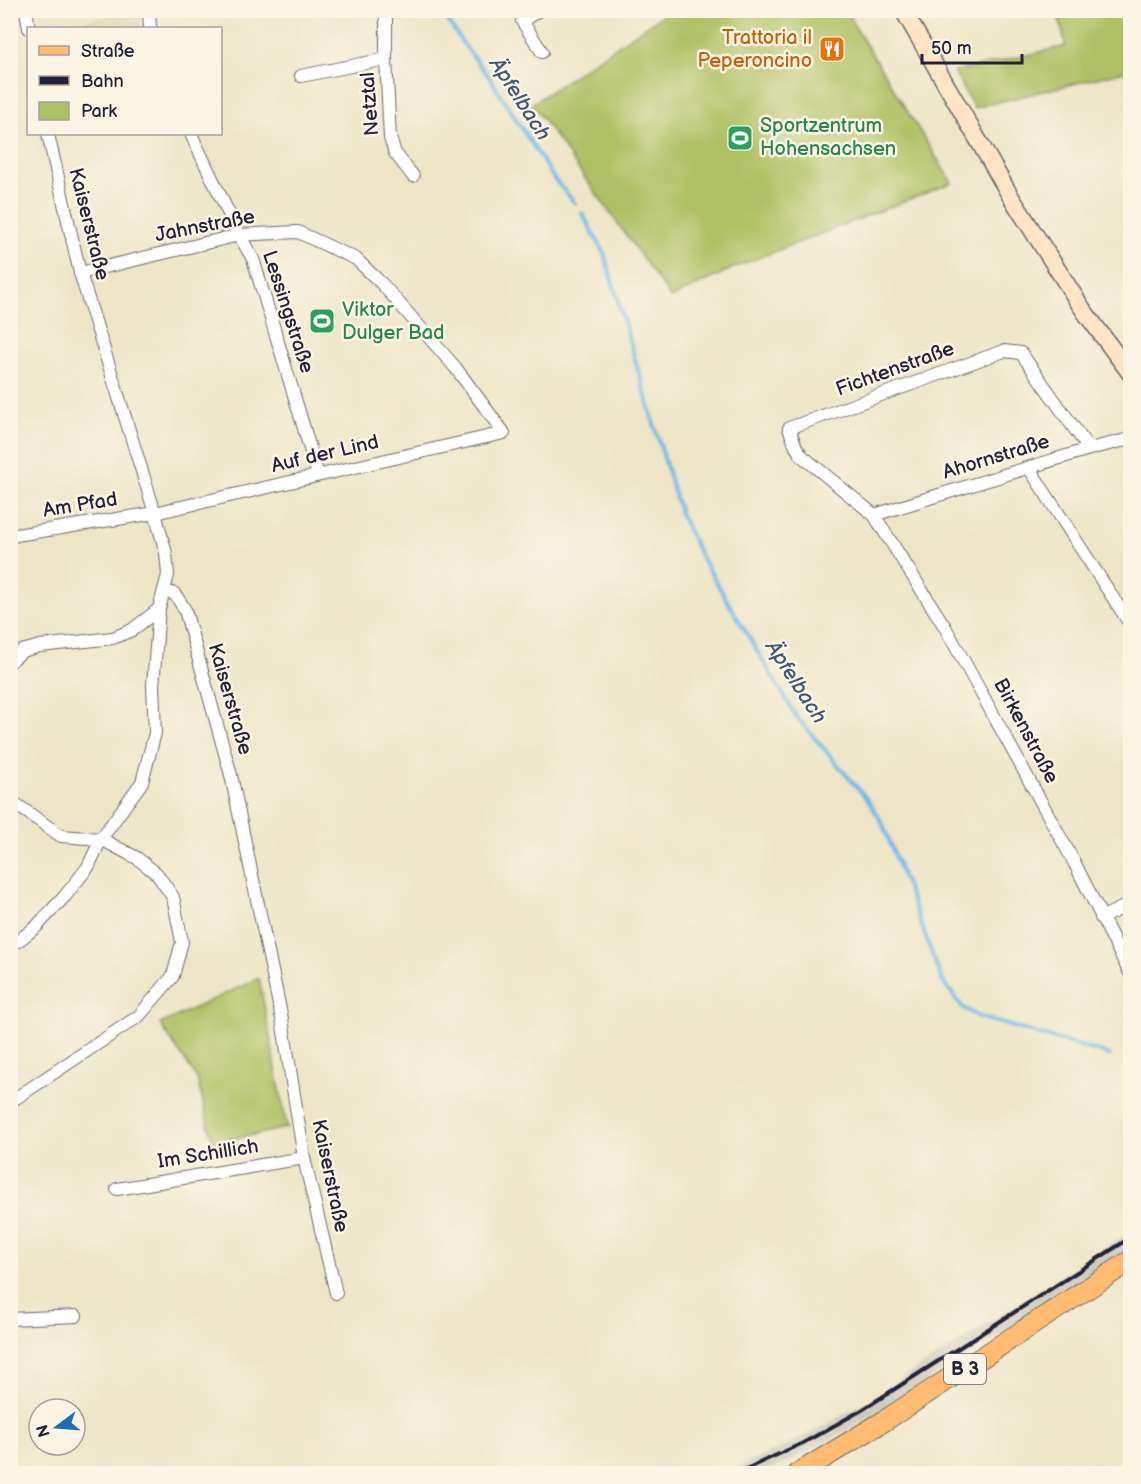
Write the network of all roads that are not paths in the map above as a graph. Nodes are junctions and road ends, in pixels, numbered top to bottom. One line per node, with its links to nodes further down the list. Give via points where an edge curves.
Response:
1 (26, 10): 6 (street)
2 (149, 10): 7 (street)
3 (386, 10): 9 (street, Netztal)
4 (539, 10): 8 (street, via 522,21)
5 (903, 10): 16 (street, via 1011,197 1084,311)
6 (29, 27)
7 (150, 27)
8 (542, 52)
9 (386, 59): 10 (street, Netztal); 13 (street, Netztal, via 390,138 395,153)
10 (302, 76)
11 (48, 135): 15 (street, Kaiserstraße)
12 (191, 135): 14 (street, Lessingstraße)
13 (413, 177)
14 (239, 235): 15 (street, Jahnstraße); 17 (street, Jahnstraße, via 298,232 356,259 455,367); 21 (street, Lessingstraße, via 253,259)
15 (80, 273): 22 (street, Kaiserstraße)
16 (1131, 373)
17 (504, 433): 21 (street, Auf der Lind)
18 (1131, 439): 19 (street, Ahornstraße)
19 (1089, 448): 20 (street, Ahornstraße); 23 (street, Fichtenstraße, via 1021,353 1004,351 789,428 802,456)
20 (1029, 468): 23 (street, Ahornstraße); 27 (street)
21 (318, 475): 22 (street, Auf der Lind)
22 (155, 513): 24 (street, Am Pfad); 25 (street, Kaiserstraße, via 166,553)
23 (874, 515): 32 (street, Birkenstraße, via 979,686)
24 (10, 536)
25 (165, 591): 26 (street); 36 (street, Kaiserstraße, via 175,594 185,610 231,775 282,1019)
26 (159, 609): 28 (street, via 132,630 112,638 40,646 22,651); 30 (street, via 153,686 155,733 142,782)
27 (1131, 624)
28 (10, 662)
29 (10, 800): 30 (street, via 61,836)
30 (101, 839): 33 (street, via 88,867 65,896 36,927); 35 (street, via 157,874 173,897 182,942 173,976 139,1016)
31 (1131, 904): 32 (street)
32 (1101, 918): 34 (street, Birkenstraße)
33 (10, 944)
34 (1131, 973)
35 (10, 1102)
36 (304, 1158): 37 (street, Im Schillich); 39 (street, Kaiserstraße)
37 (117, 1189)
38 (1131, 1262): 42 (main road, B 3)
39 (336, 1293)
40 (76, 1316): 41 (street)
41 (10, 1319)
42 (798, 1473)

